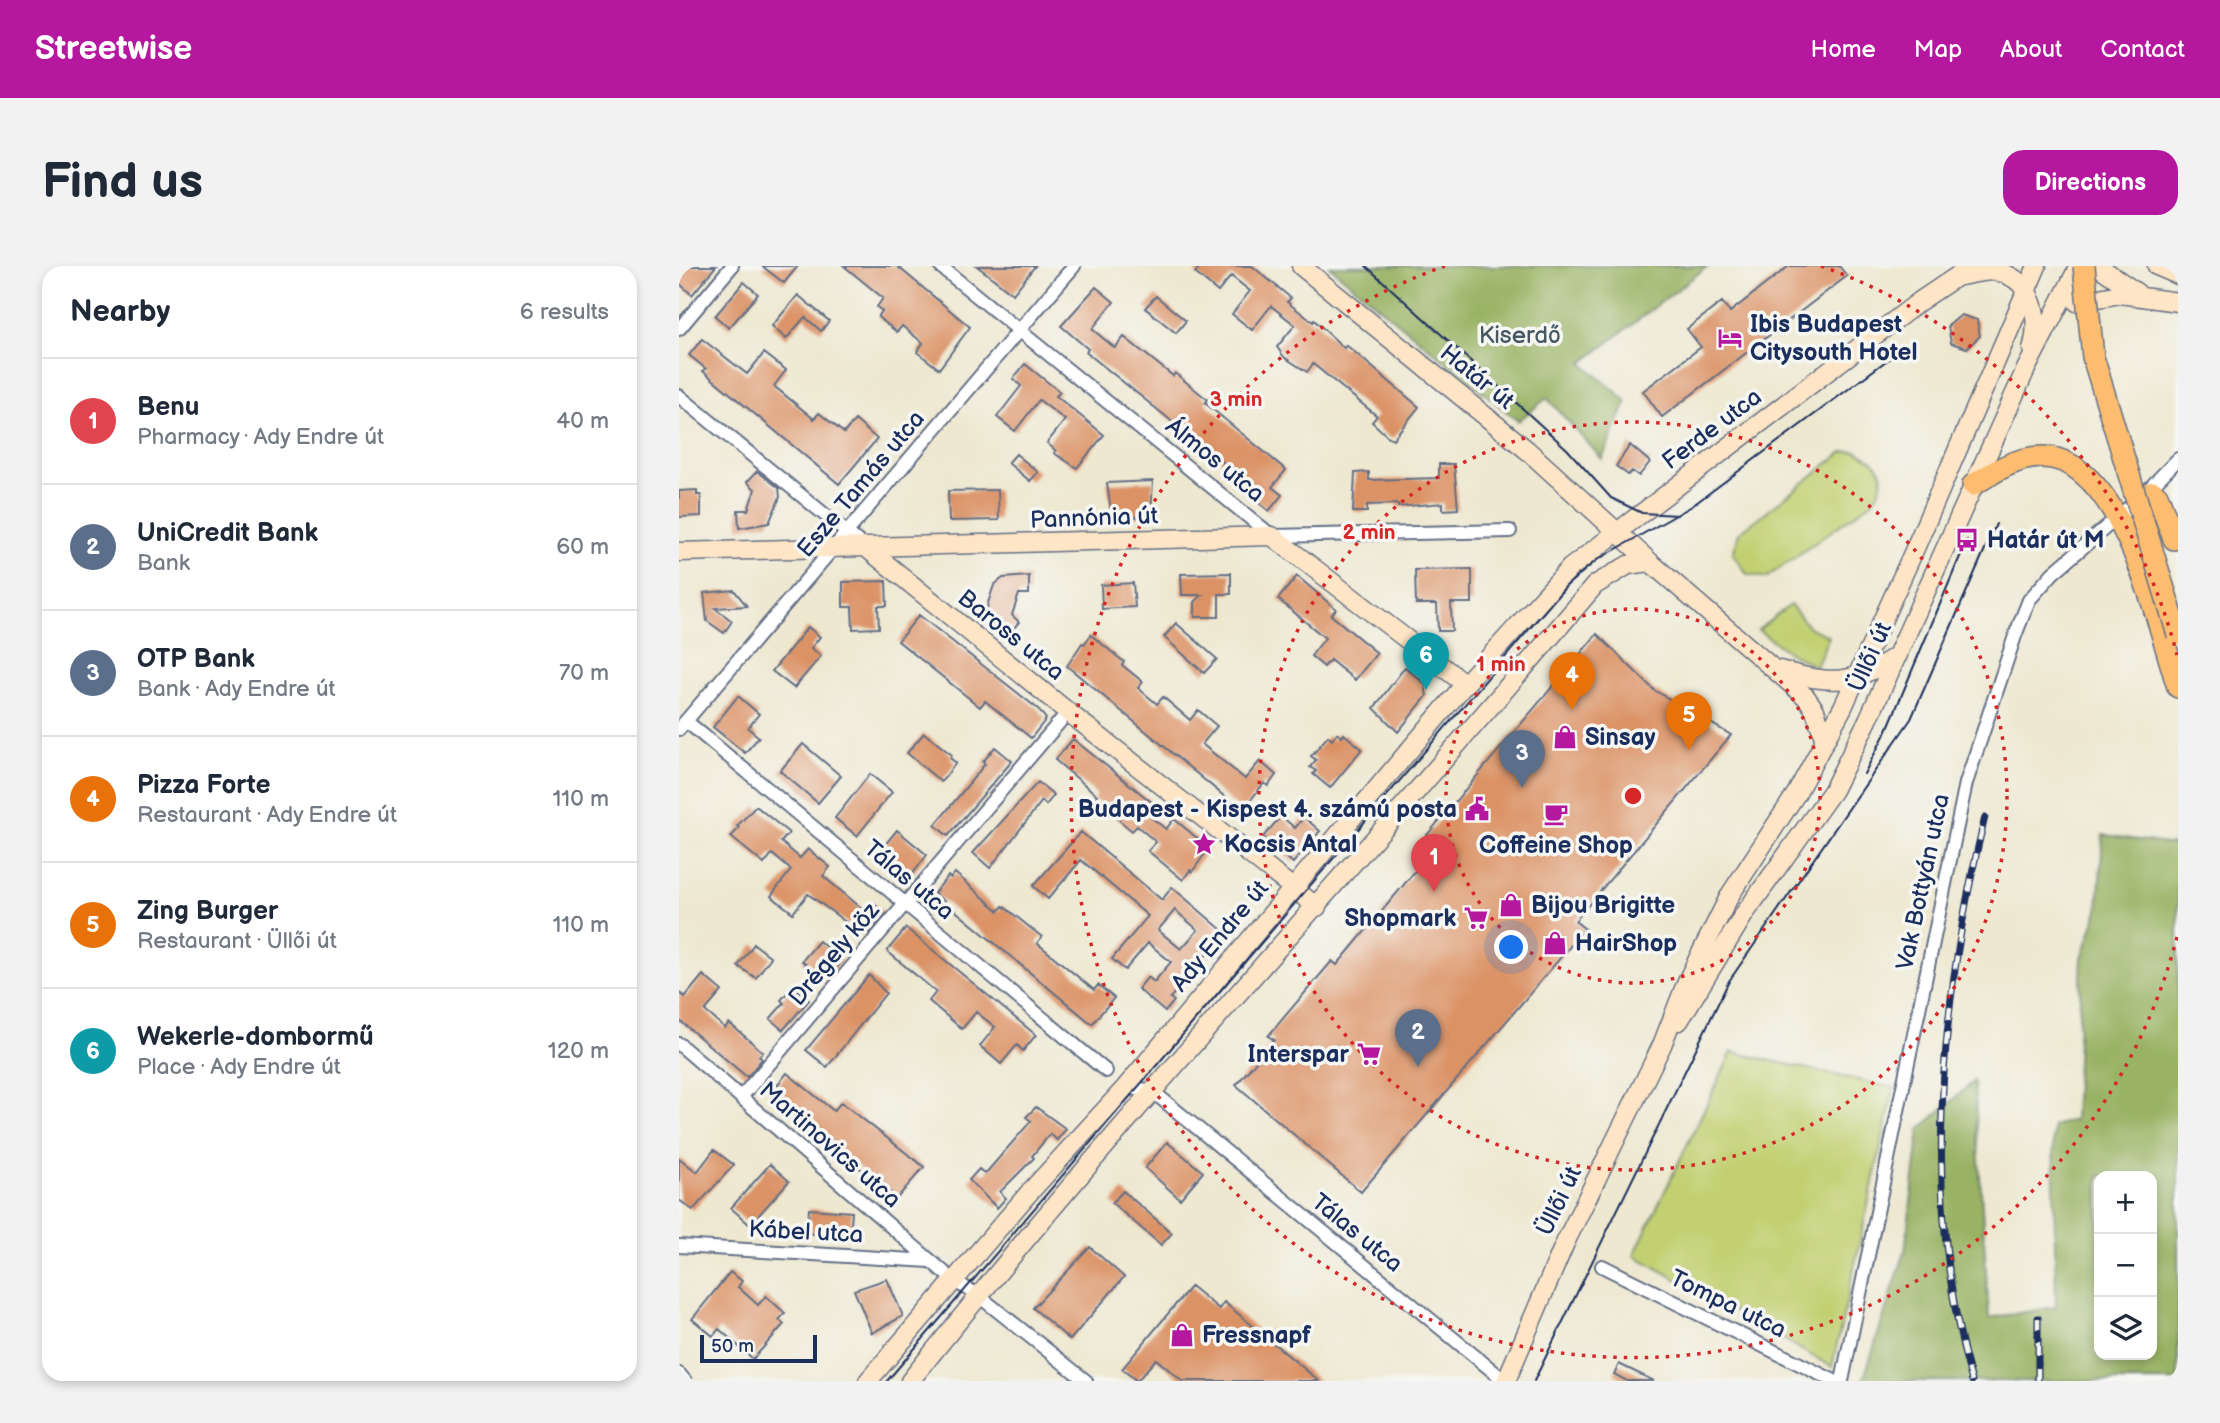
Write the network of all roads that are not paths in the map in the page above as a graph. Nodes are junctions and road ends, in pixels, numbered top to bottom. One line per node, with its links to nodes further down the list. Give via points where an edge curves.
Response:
1 (732, 266): 16 (street)
2 (940, 266): 17 (street, Álmos utca)
3 (1074, 266): 17 (street, Esze Tamás utca)
4 (1301, 266): 26 (street, Határ út, via 1527,450)
5 (1972, 266): 10 (street, Ferde utca)
6 (2037, 266): 12 (street, Üllői út)
7 (2082, 266): 15 (street, Üllői út); 34 (main road, bridge, via 2093,357)
8 (2098, 266): 11 (street)
9 (2111, 266): 11 (street)
10 (1955, 278): 12 (street, via 1999,272); 26 (street, Ferde utca)
11 (2123, 284): 13 (street)
12 (2026, 292): 18 (street, via 2035,307 2036,328); 37 (street, Üllői út)
13 (2140, 294): 14 (street); 15 (street, via 2100,296)
14 (2178, 302)
15 (2058, 310): 18 (street, Üllői út)
16 (679, 329)
17 (1019, 330): 27 (street, Esze Tamás utca); 28 (street, Álmos utca)
18 (2026, 369): 21 (street, Üllői út)
19 (679, 396): 27 (street, Baross utca)
20 (2178, 459): 22 (street, Vak Bottyán utca)
21 (1973, 485): 24 (main road, via 2006,465 2027,458 2053,458 2093,483); 35 (street, Üllői út)
22 (2141, 496): 24 (street, Vak Bottyán utca); 30 (main road, via 2153,492 2158,497)
23 (2178, 513): 30 (main road)
24 (2116, 515): 39 (main road); 65 (street, Vak Bottyán utca, via 2029,600 1979,740 1947,866)
25 (1510, 531): 28 (street, Pannónia út)
26 (1618, 532): 33 (street, Határ út); 38 (street, Ady Endre út, via 1570,568)
27 (846, 533): 29 (street, Baross utca); 31 (street, Esze Tamás utca)
28 (1272, 536): 29 (street, Pannónia út); 38 (street, Álmos utca)
29 (868, 549): 31 (street, Pannónia út); 40 (street, Baross utca)
30 (2176, 549)
31 (833, 550): 32 (street, Pannónia út); 41 (street, Esze Tamás utca)
32 (679, 552)
33 (1650, 562): 36 (street, Határ út); 45 (street, Ady Endre út, via 1628,565 1595,585)
34 (2178, 635)
35 (1898, 655): 37 (street); 47 (street, Üllői út, via 1833,790 1745,913)
36 (1773, 668): 37 (street, via 1828,682); 42 (street, Határ út, via 1806,697)
37 (1856, 678): 42 (street, Üllői út)
38 (1465, 684): 43 (street, Ady Endre út)
39 (2178, 687)
40 (1068, 712): 43 (street, Baross utca); 44 (street, Drégely köz)
41 (683, 725): 44 (street, Tálas utca)
42 (1825, 741): 47 (street, Üllői út, via 1730,895 1687,981)
43 (1294, 887): 45 (street, Baross utca); 48 (street, Ady Endre út)
44 (905, 904): 49 (street, Tálas utca); 52 (street, Drégely köz)
45 (1317, 907): 51 (street, Ady Endre út)
46 (679, 1044): 52 (street, Martinovics utca)
47 (1662, 1045): 63 (street, Üllői út, via 1565,1243)
48 (1144, 1065): 50 (street, Ady Endre út); 51 (street)
49 (1106, 1071)
50 (1125, 1087): 51 (street); 56 (street, Ady Endre út)
51 (1150, 1090): 57 (street, Ady Endre út); 63 (street, Tálas utca)
52 (742, 1096): 54 (street, Martinovics utca)
53 (679, 1246): 54 (street, Kábel utca)
54 (931, 1261): 56 (street, Martinovics utca)
55 (1602, 1266): 64 (street, Tompa utca)
56 (953, 1280): 57 (street, Martinovics utca); 60 (street, Ady Endre út)
57 (979, 1296): 61 (street, Ady Endre út); 62 (street, Martinovics utca)
58 (679, 1374): 59 (street)
59 (685, 1381)
60 (868, 1381)
61 (910, 1381)
62 (1086, 1381)
63 (1505, 1381)
64 (1834, 1381)
65 (1842, 1381)

